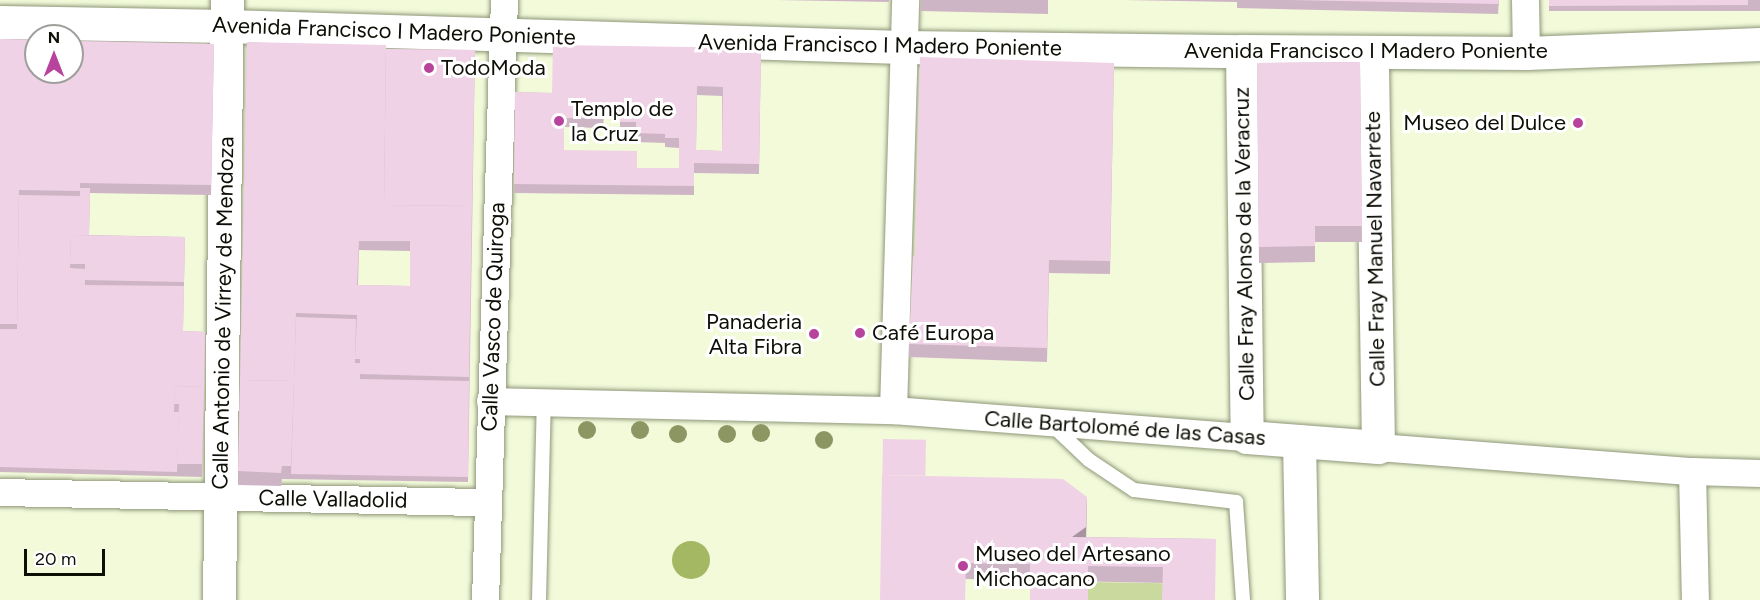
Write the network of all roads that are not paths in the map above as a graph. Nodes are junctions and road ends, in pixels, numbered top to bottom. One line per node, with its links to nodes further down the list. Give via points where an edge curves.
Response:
1 (504, 0): 6 (street, Calle Vasco de Quiroga)
2 (905, 0): 8 (street)
3 (1525, 0): 11 (street)
4 (227, 13): 5 (main road, Avenida Francisco I Madero Poniente); 6 (main road, Avenida Francisco I Madero Poniente); 22 (main road, Calle Antonio de Virrey de Mendoza)
5 (0, 22)
6 (504, 35): 8 (main road, Avenida Francisco I Madero Poniente); 12 (street, Calle Vasco de Quiroga)
7 (1760, 44): 11 (main road, Avenida Francisco I Madero Poniente)
8 (903, 47): 9 (main road, Avenida Francisco I Madero Poniente); 14 (street)
9 (1242, 51): 10 (main road, Avenida Francisco I Madero Poniente); 16 (main road, Calle Fray Alonso de la Veracruz)
10 (1372, 52): 11 (main road, Avenida Francisco I Madero Poniente); 18 (main road, Calle Fray Manuel Navarrete)
11 (1526, 53)
12 (490, 401): 13 (street, Calle Bartolomé de las Casas); 23 (street, Calle Vasco de Quiroga)
13 (544, 402): 14 (street, Calle Bartolomé de las Casas); 26 (lane)
14 (893, 410): 15 (street, Calle Bartolomé de las Casas)
15 (1051, 424): 16 (street, Calle Bartolomé de las Casas); 27 (lane, via 1089,460 1134,490 1236,502)
16 (1247, 437): 17 (main road, Calle Bartolomé de las Casas)
17 (1299, 441): 18 (main road, Calle Bartolomé de las Casas); 28 (main road)
18 (1378, 447): 19 (street, Calle Bartolomé de las Casas)
19 (1692, 471): 20 (street, Calle Bartolomé de las Casas); 29 (street)
20 (1760, 473)
21 (0, 492): 22 (street, Calle Valladolid)
22 (220, 497): 23 (street, Calle Valladolid); 24 (main road, Calle Antonio de Virrey de Mendoza)
23 (487, 502): 25 (street, Calle Vasco de Quiroga)
24 (219, 600)
25 (484, 600)
26 (539, 600)
27 (1243, 600)
28 (1302, 600)
29 (1695, 600)

